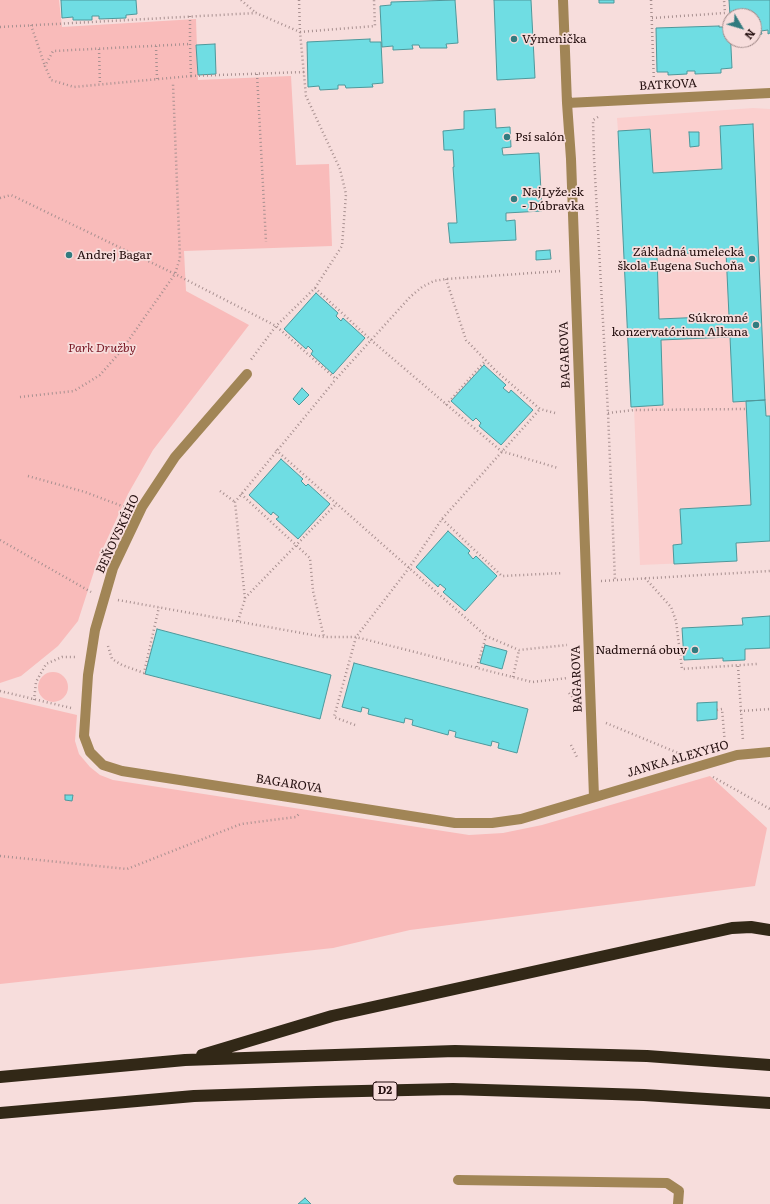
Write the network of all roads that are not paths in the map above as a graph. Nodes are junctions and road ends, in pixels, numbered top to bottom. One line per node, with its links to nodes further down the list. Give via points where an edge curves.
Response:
1 (563, 0): 3 (street, BAGAROVA)
2 (770, 93): 3 (street, BATKOVA)
3 (567, 103): 7 (street, BAGAROVA)
4 (247, 374): 5 (street, BEŇOVSKÉHO, via 175,457 142,508 114,568 95,630)
5 (85, 712): 7 (street, BAGAROVA, via 84,736 90,752 103,765 122,771 455,823 492,823 521,819)
6 (770, 752): 7 (street, JANKA ALEXYHO, via 737,755)
7 (594, 797)
8 (770, 930): 9 (highway, via 732,928 340,1014)
9 (185, 1060): 10 (highway, via 455,1051 647,1056); 11 (highway)
10 (770, 1065)
11 (0, 1077)
12 (770, 1103): 13 (highway, D2, via 644,1095 453,1089 194,1096)
13 (0, 1113)
14 (458, 1180): 15 (street, via 667,1183 679,1191)
15 (678, 1204)

